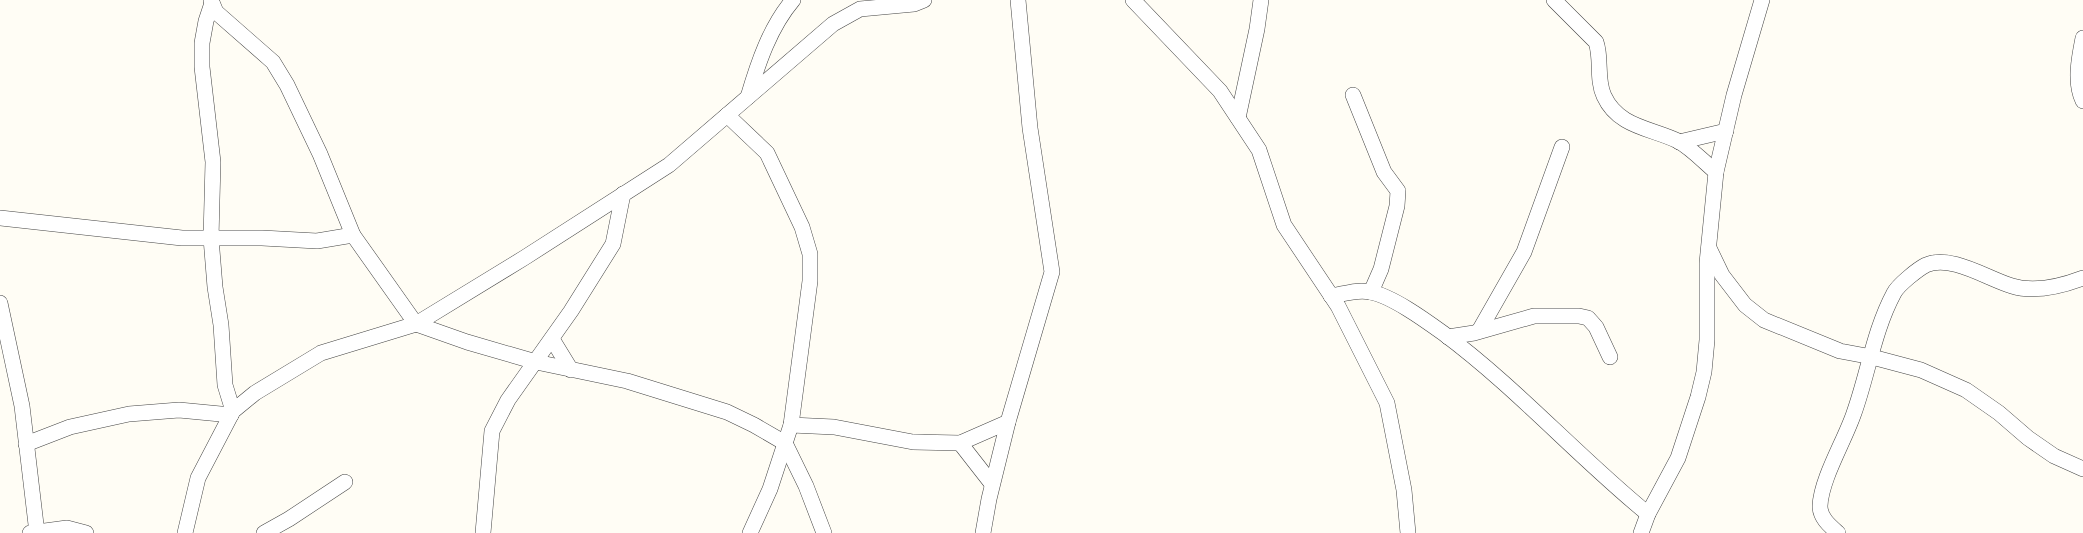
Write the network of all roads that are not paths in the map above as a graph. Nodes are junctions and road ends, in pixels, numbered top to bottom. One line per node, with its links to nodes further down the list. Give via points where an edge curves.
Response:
1 (793, 0): 11 (street, via 784,11 758,62)
2 (924, 0): 11 (street, via 914,4 860,9 833,24)
3 (1018, 0): 39 (street, via 1030,128 1052,272)
4 (1133, 0): 14 (street, via 1220,90)
5 (1261, 0): 14 (street, via 1258,29)
6 (1554, 0): 16 (street, via 1596,42 1604,96 1615,112 1627,122)
7 (1762, 0): 15 (street)
8 (212, 1): 21 (street, via 216,12 273,62 320,154); 22 (street, via 202,43 202,67 212,162)
9 (2083, 38): 12 (street, via 2078,64 2080,95)
10 (1353, 95): 25 (street, via 1384,172 1398,191 1397,206 1381,269)
11 (748, 97): 13 (street)
12 (2083, 101)
13 (728, 115): 19 (street, via 669,165); 40 (street, via 767,153 802,227 810,254 810,281)
14 (1238, 118): 26 (street, via 1259,150 1284,225)
15 (1726, 130): 16 (street); 18 (street)
16 (1679, 142): 18 (street)
17 (1562, 147): 30 (street, via 1524,252)
18 (1716, 172): 23 (street)
19 (624, 194): 29 (street); 32 (street, via 613,244)
20 (0, 218): 22 (street, via 107,231)
21 (352, 235): 22 (street, via 317,241); 29 (street)
22 (211, 238): 38 (street, via 225,385)
23 (1708, 248): 35 (street, via 1722,275 1745,305 1764,320 1834,349); 47 (street, via 1704,372 1678,458)
24 (2083, 278): 35 (street, via 2066,284 2036,288 2013,286 1941,262 1926,265 1895,292 1880,327)
25 (1371, 292): 26 (street, via 1360,290); 31 (street, via 1422,317)
26 (1331, 296): 56 (street, via 1387,403 1404,490)
27 (0, 303): 28 (street)
28 (2, 319): 43 (street, via 22,406)
29 (416, 324): 36 (street); 38 (street, via 321,353 255,393)
30 (1476, 332): 31 (street); 33 (street); 34 (street, via 1534,316 1578,316 1588,318 1596,327)
31 (1448, 337): 33 (street)
32 (552, 339): 36 (street); 37 (street)
33 (1471, 354): 47 (street, via 1614,486)
34 (1610, 357)
35 (1872, 357): 44 (street, via 1921,370 1966,390 2054,456); 58 (street, via 1854,414 1824,488 1820,506 1822,517)
36 (536, 362): 37 (street); 52 (street, via 508,400 492,431)
37 (571, 370): 41 (street, via 627,381 727,412)
38 (232, 413): 43 (street, via 179,410 129,414 70,427); 50 (street, via 198,478)
39 (1008, 422): 42 (street); 46 (street)
40 (791, 425): 41 (street); 42 (street, via 834,427 913,442)
41 (785, 443): 53 (street, via 770,489); 54 (street, via 806,486)
42 (960, 443): 46 (street)
43 (26, 444): 48 (street)
44 (2083, 469)
45 (345, 482): 51 (street, via 290,520)
46 (992, 484): 55 (street)
47 (1648, 514): 57 (street)
48 (35, 533): 49 (street, via 67,528)
49 (86, 533)
50 (185, 533)
51 (264, 533)
52 (482, 533)
53 (750, 533)
54 (824, 533)
55 (983, 533)
56 (1408, 533)
57 (1641, 533)
58 (1838, 533)

